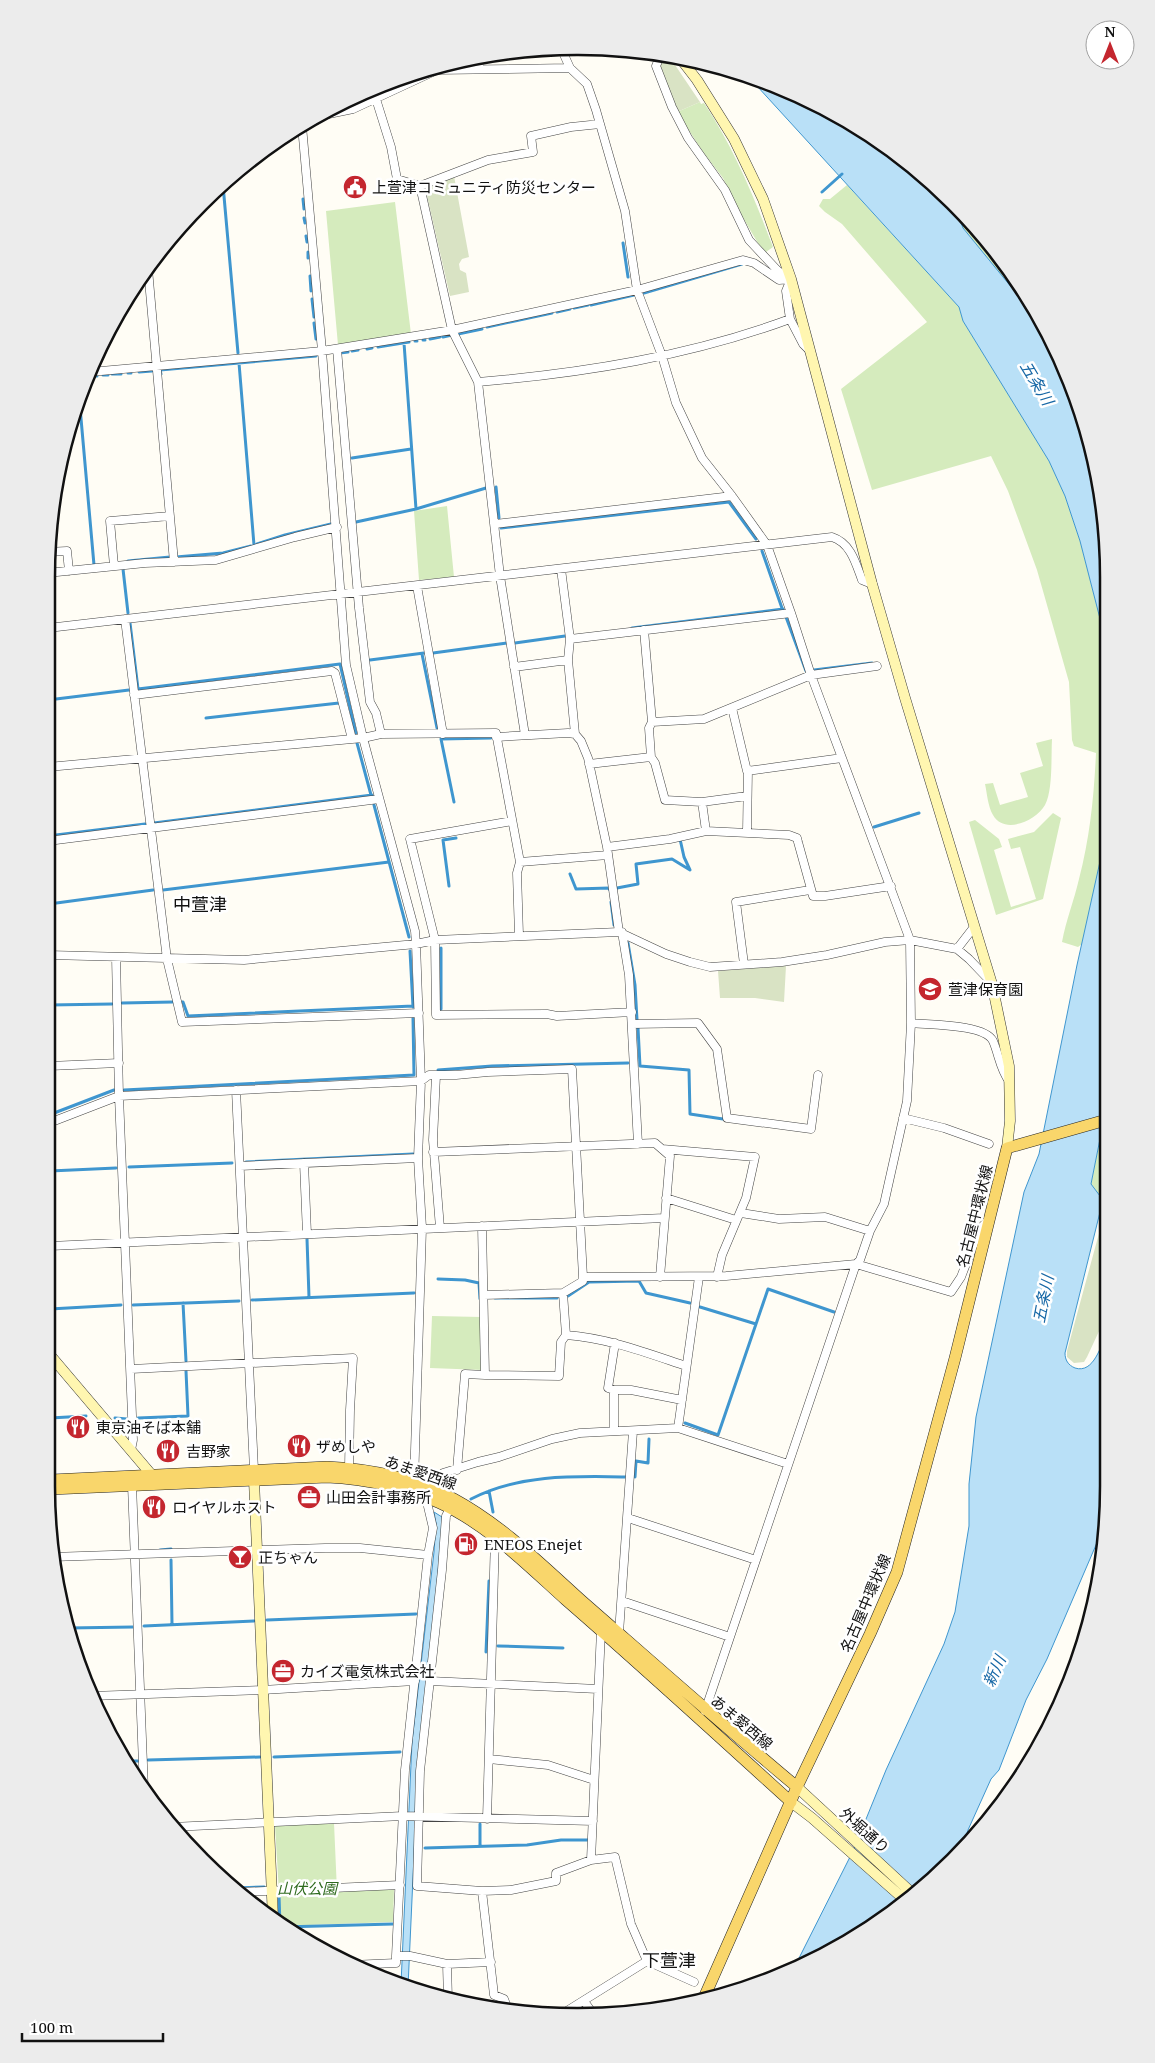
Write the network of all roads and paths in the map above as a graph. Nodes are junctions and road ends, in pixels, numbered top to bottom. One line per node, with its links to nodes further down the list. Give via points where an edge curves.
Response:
1 (564, 55): 6 (street)
2 (658, 61): 16 (street, via 656,66 672,107 688,138 725,190 749,240 778,271)
3 (479, 65): 5 (street)
4 (687, 67): 16 (street, via 734,139 763,199)
5 (479, 68): 6 (street); 7 (street)
6 (570, 68): 12 (street, via 587,84)
7 (459, 69)
8 (410, 83): 10 (street)
9 (376, 96): 10 (street)
10 (377, 99): 11 (street); 14 (street, via 397,179)
11 (342, 111)
12 (600, 124): 14 (street, via 531,136 534,152 488,160); 17 (street, via 625,211)
13 (303, 133): 22 (street)
14 (420, 186): 19 (street)
15 (149, 279): 24 (street)
16 (791, 279): 17 (street, via 779,280 754,263 743,260); 18 (street, via 786,291); 21 (street)
17 (637, 290): 19 (street); 23 (street)
18 (790, 319): 21 (street); 23 (street)
19 (452, 330): 20 (street); 26 (street)
20 (337, 349): 22 (street); 41 (street)
21 (809, 350): 39 (street)
22 (322, 351): 24 (street); 30 (street)
23 (662, 356): 26 (street, via 550,376); 27 (street, via 676,403 702,458)
24 (157, 366): 25 (street); 28 (street)
25 (98, 371)
26 (478, 382): 29 (street)
27 (732, 496): 29 (street); 31 (street)
28 (170, 516): 33 (street); 34 (street, via 110,521)
29 (495, 524): 38 (street)
30 (337, 528): 33 (street, via 216,560); 42 (street)
31 (766, 545): 35 (street); 39 (street, via 832,537 840,539 862,580); 43 (street)
32 (56, 552): 36 (street, via 67,551)
33 (174, 562): 34 (street)
34 (114, 566): 36 (street)
35 (561, 569): 38 (street); 47 (street)
36 (69, 571): 37 (street)
37 (55, 572)
38 (500, 576): 40 (street); 50 (street)
39 (872, 584): 80 (street)
40 (417, 586): 41 (street); 56 (street)
41 (358, 592): 42 (street); 55 (street, via 370,702)
42 (341, 593): 44 (street); 60 (street, via 346,665)
43 (791, 613): 46 (street); 51 (street)
44 (125, 619): 45 (street); 52 (street)
45 (55, 627)
46 (644, 630): 47 (street); 54 (street)
47 (570, 639): 48 (street)
48 (568, 660): 50 (street); 57 (street)
49 (877, 666): 51 (street)
50 (514, 667): 58 (street)
51 (811, 675): 53 (street); 64 (street)
52 (134, 695): 61 (street, via 332,671); 63 (street)
53 (732, 708): 54 (street, via 704,719); 67 (street)
54 (652, 722): 62 (street, via 649,728)
55 (381, 734): 56 (street); 60 (street)
56 (443, 734): 59 (street, via 496,733)
57 (575, 734): 58 (street); 65 (street, via 581,740)
58 (525, 735): 59 (street)
59 (496, 737): 71 (street)
60 (363, 738): 61 (street); 69 (street)
61 (352, 739): 63 (street)
62 (651, 757): 65 (street); 70 (street, via 665,800)
63 (142, 758): 66 (street); 72 (street)
64 (842, 758): 67 (street); 78 (street)
65 (589, 764): 76 (street)
66 (55, 766)
67 (748, 770): 68 (street)
68 (747, 796): 70 (street); 74 (street)
69 (379, 800): 72 (street); 85 (street)
70 (702, 802): 73 (street)
71 (512, 821): 77 (street); 83 (street, via 410,839)
72 (151, 828): 75 (street); 89 (street)
73 (706, 831): 74 (street); 76 (street)
74 (747, 832): 79 (street, via 789,834 797,838)
75 (55, 839)
76 (607, 851): 77 (street); 81 (street)
77 (520, 862): 82 (street, via 517,873)
78 (891, 886): 79 (street, via 825,896 813,896); 84 (street)
79 (810, 890): 90 (street, via 736,902)
80 (974, 927): 86 (street); 91 (street)
81 (621, 932): 82 (street); 90 (street, via 690,962 710,967); 92 (street)
82 (519, 935): 83 (street)
83 (436, 940): 85 (street); 92 (street, via 436,1015 557,1016)
84 (910, 940): 86 (street); 90 (street, via 827,955); 94 (street)
85 (416, 944): 89 (street, via 244,960); 93 (street)
86 (957, 949): 91 (street)
87 (55, 955): 88 (street)
88 (116, 957): 89 (street); 96 (street)
89 (167, 959): 93 (street, via 182,1022)
90 (744, 964)
91 (992, 984): 101 (street)
92 (632, 1012): 95 (street)
93 (418, 1013): 100 (street)
94 (911, 1023): 101 (street, via 967,1028 986,1034 992,1040 1002,1070); 104 (street, via 907,1101)
95 (632, 1024): 99 (street, via 698,1023 717,1050 727,1118 811,1129); 107 (street)
96 (119, 1063): 97 (street); 103 (street)
97 (55, 1066)
98 (436, 1075): 100 (street, via 429,1075); 109 (street, via 572,1069); 112 (street)
99 (818, 1076)
100 (421, 1081): 102 (street); 113 (street)
101 (1010, 1082): 110 (street)
102 (236, 1090): 103 (street); 115 (street)
103 (119, 1096): 105 (street); 127 (street)
104 (903, 1118): 108 (street); 124 (street, via 884,1204)
105 (55, 1120)
106 (1100, 1122): 110 (main road)
107 (638, 1144): 109 (street); 111 (street, via 655,1143)
108 (989, 1144)
109 (577, 1146): 112 (street); 120 (street)
110 (1012, 1146): 119 (main road, 名古屋中環状線)
111 (662, 1149): 116 (street, via 670,1156); 117 (street, via 755,1157)
112 (433, 1152): 123 (street)
113 (418, 1158): 114 (street); 122 (street)
114 (304, 1163): 115 (street); 125 (street)
115 (240, 1166): 126 (street)
116 (666, 1198): 117 (street); 118 (street)
117 (739, 1216): 124 (street, via 779,1219 825,1217); 133 (street, via 722,1255)
118 (664, 1218): 120 (street); 131 (street)
119 (989, 1218): 129 (street, via 979,1230 961,1277 951,1292); 182 (main road, 名古屋中環状線, via 897,1572)
120 (581, 1222): 121 (street); 130 (street)
121 (482, 1226): 123 (street); 135 (street)
122 (422, 1228): 123 (street); 125 (street); 155 (street)
123 (440, 1228)
124 (870, 1231): 129 (street)
125 (307, 1234): 126 (street)
126 (243, 1237): 127 (street); 139 (street)
127 (125, 1242): 128 (street); 141 (street)
128 (55, 1246)
129 (856, 1264): 133 (street); 149 (street)
130 (583, 1277): 131 (street); 134 (street, via 583,1281)
131 (660, 1277): 132 (street)
132 (699, 1277): 133 (street); 140 (street)
133 (717, 1277)
134 (563, 1293): 135 (street); 136 (street)
135 (484, 1295): 142 (street)
136 (566, 1335): 137 (street); 142 (street, via 561,1342 559,1376)
137 (615, 1343): 140 (street); 143 (street, via 608,1388)
138 (55, 1363): 148 (street)
139 (249, 1363): 141 (street); 150 (street, via 353,1358); 152 (street)
140 (686, 1366): 144 (street)
141 (131, 1369): 148 (street)
142 (485, 1375): 151 (street, via 465,1374)
143 (614, 1390): 144 (street); 147 (street)
144 (682, 1400): 145 (street)
145 (678, 1428): 146 (street); 149 (street)
146 (633, 1430): 147 (street); 160 (street)
147 (614, 1431): 151 (street, via 552,1438)
148 (132, 1450): 153 (street)
149 (788, 1464): 166 (street)
150 (349, 1468): 152 (main road, あま愛西線, via 327,1467); 155 (main road, あま愛西線)
151 (456, 1470): 158 (street, via 442,1473)
152 (254, 1475): 153 (main road, あま愛西線); 158 (main road, あま愛西線, via 351,1479); 162 (street)
153 (155, 1479): 154 (main road, あま愛西線); 156 (main road, あま愛西線)
154 (55, 1480)
155 (414, 1483): 158 (main road, あま愛西線)
156 (132, 1484): 157 (main road, あま愛西線); 163 (street)
157 (55, 1489)
158 (430, 1494): 159 (main road, あま愛西線); 164 (street, via 432,1528); 169 (main road, あま愛西線, via 466,1506 504,1532)
159 (450, 1508): 161 (main road, あま愛西線); 172 (street, via 446,1516)
160 (628, 1518): 166 (street); 167 (street)
161 (495, 1537): 168 (main road, あま愛西線); 173 (street)
162 (257, 1550): 163 (street); 164 (street, via 355,1548); 175 (street)
163 (134, 1555): 165 (street); 176 (street)
164 (428, 1555): 171 (street)
165 (60, 1557)
166 (756, 1560): 170 (street)
167 (622, 1601): 169 (street); 170 (street)
168 (601, 1630): 174 (street); 183 (main road, あま愛西線)
169 (619, 1633): 178 (main road, あま愛西線)
170 (730, 1637): 178 (street)
171 (415, 1681): 175 (street); 184 (street, via 405,1770)
172 (430, 1681): 173 (street); 185 (street)
173 (491, 1684): 174 (street); 179 (street)
174 (598, 1689): 181 (street)
175 (262, 1690): 176 (street); 188 (street)
176 (140, 1694): 177 (street); 180 (street)
177 (100, 1696)
178 (705, 1711): 182 (main road, あま愛西線)
179 (488, 1759): 181 (street, via 548,1765); 186 (street)
180 (143, 1777)
181 (594, 1780): 187 (street)
182 (797, 1787): 183 (main road, 名古屋中環状線); 192 (street, 外堀通り)
183 (791, 1802): 196 (street, 外堀通り); 204 (main road, 名古屋中環状線)
184 (404, 1816): 185 (street); 188 (street); 191 (street)
185 (418, 1816): 186 (street); 194 (street, via 417,1886)
186 (487, 1819): 187 (street)
187 (593, 1821): 190 (street)
188 (268, 1823): 189 (street); 193 (street)
189 (182, 1827)
190 (591, 1860): 194 (street, via 556,1873 556,1881 512,1890); 199 (street, via 615,1857 631,1924)
191 (400, 1885): 193 (street); 198 (street)
192 (908, 1890)
193 (272, 1891): 195 (street); 197 (street)
194 (482, 1891): 200 (street)
195 (249, 1892)
196 (901, 1896)
197 (273, 1910)
198 (398, 1956): 201 (street, via 396,1963); 202 (street)
199 (647, 1961): 203 (street); 208 (street)
200 (491, 1962): 202 (street); 209 (street, via 494,1995 504,1999)
201 (369, 1964)
202 (447, 1964): 205 (street)
203 (694, 1982)
204 (709, 1987): 206 (main road, 名古屋中環状線); 207 (street)
205 (448, 1991)
206 (707, 1991)
207 (705, 1992)
208 (584, 2001): 210 (street); 211 (street)
209 (506, 2003)
210 (572, 2008)
211 (589, 2008)

